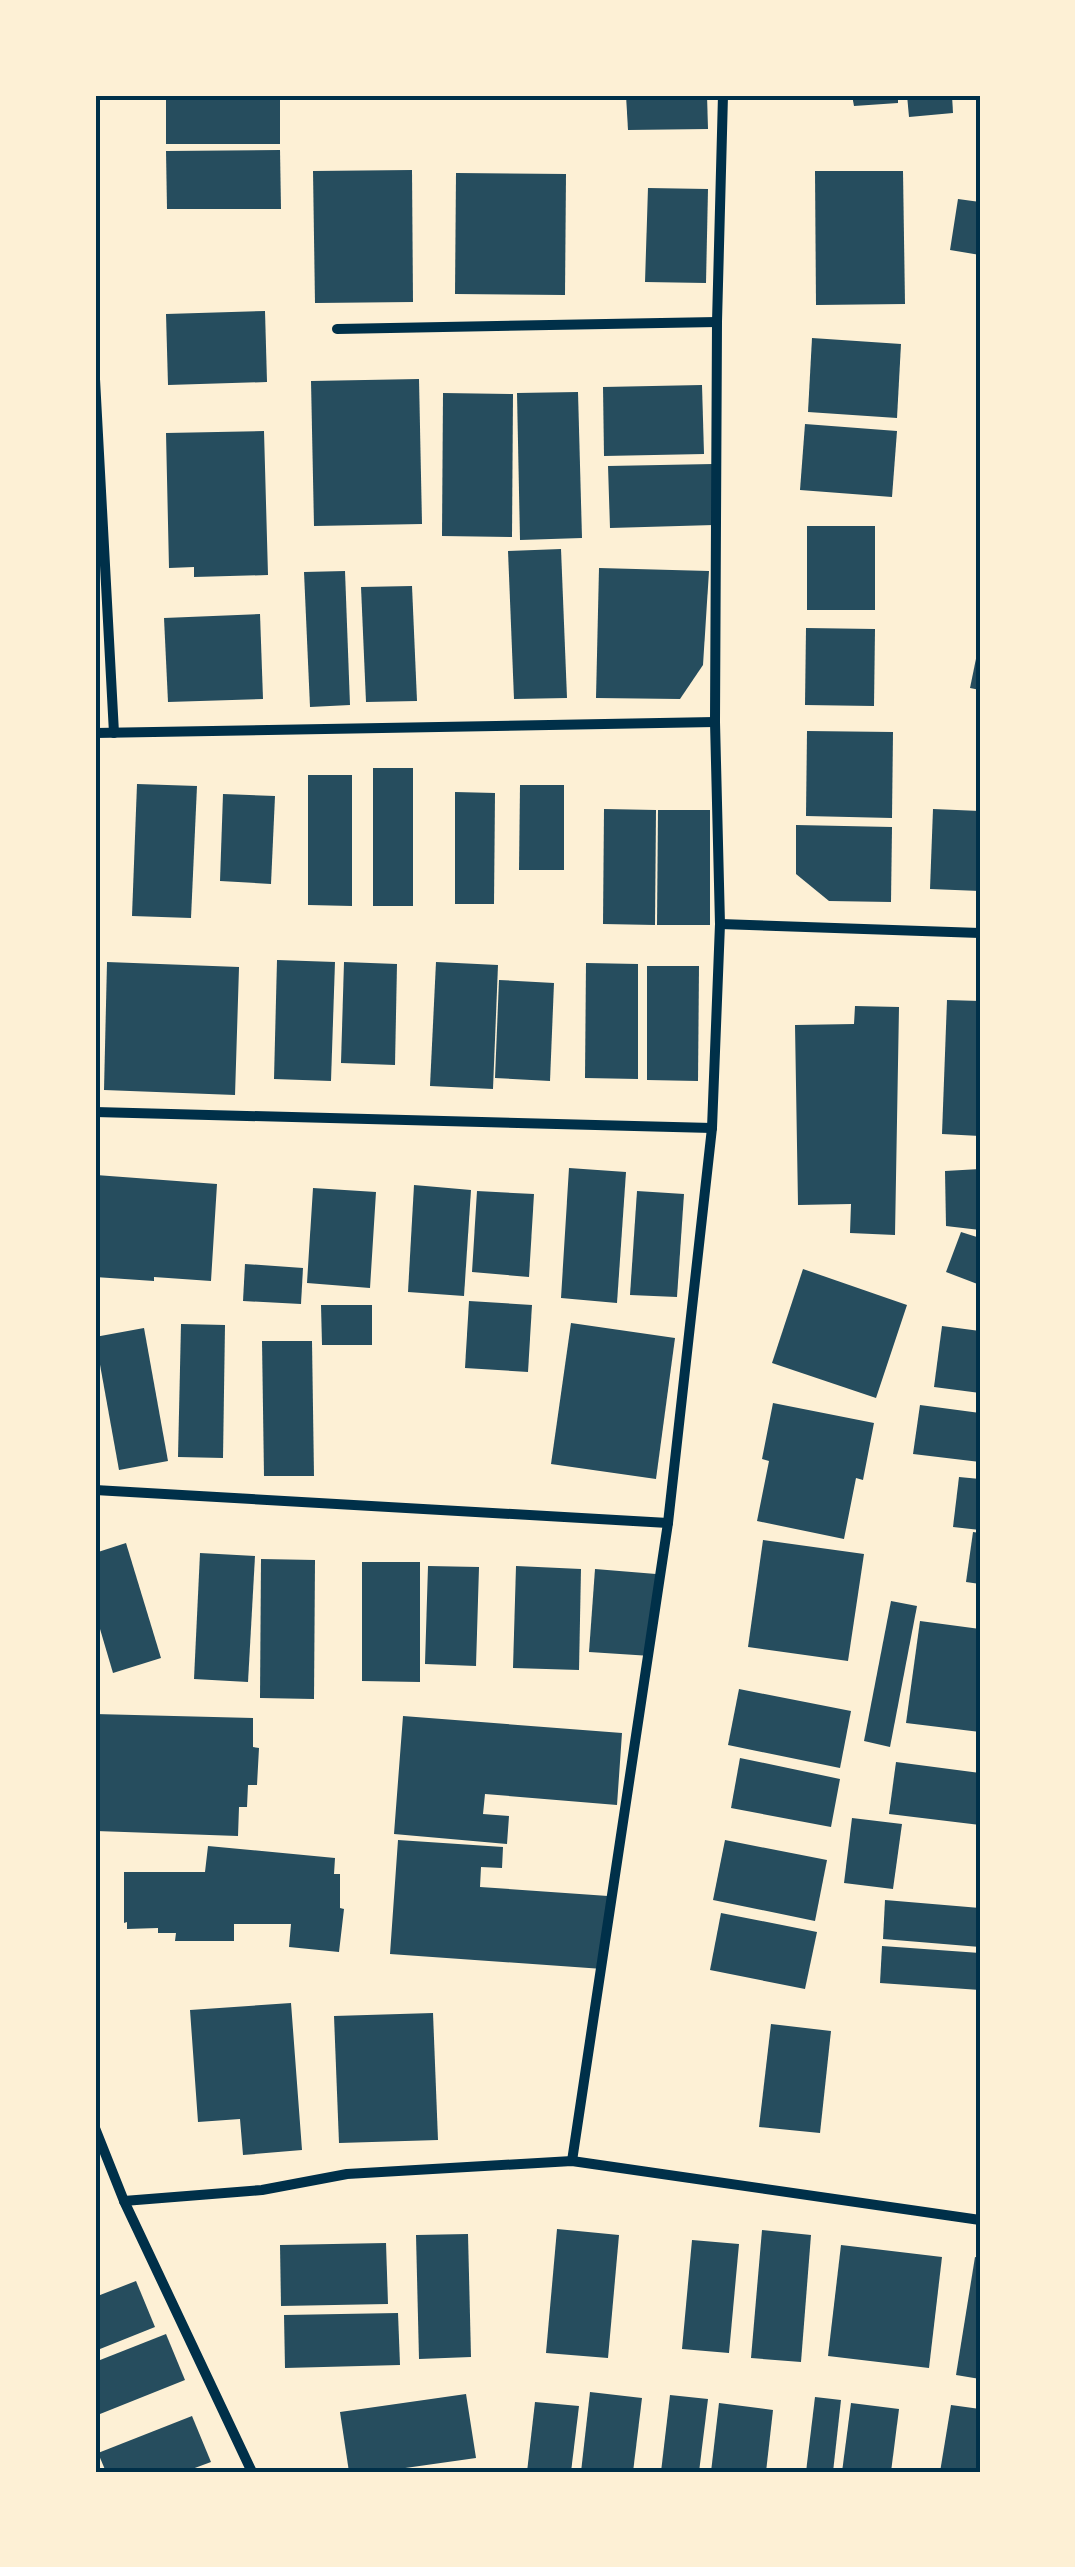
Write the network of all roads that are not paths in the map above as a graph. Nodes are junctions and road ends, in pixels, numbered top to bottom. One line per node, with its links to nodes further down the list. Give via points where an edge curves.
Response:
1 (723, 95): 2 (street)
2 (717, 322): 3 (street); 5 (street)
3 (336, 329)
4 (95, 379): 7 (street)
5 (716, 722): 7 (street); 8 (street)
6 (95, 733): 7 (street)
7 (114, 734)
8 (720, 924): 9 (street); 11 (street)
9 (980, 933)
10 (95, 1112): 11 (street)
11 (712, 1128): 13 (street)
12 (95, 1490): 13 (street)
13 (668, 1523): 15 (street)
14 (95, 2128): 16 (street)
15 (572, 2161): 16 (street, via 347,2174 262,2190); 17 (street)
16 (124, 2202): 18 (street)
17 (980, 2220)
18 (252, 2472)

